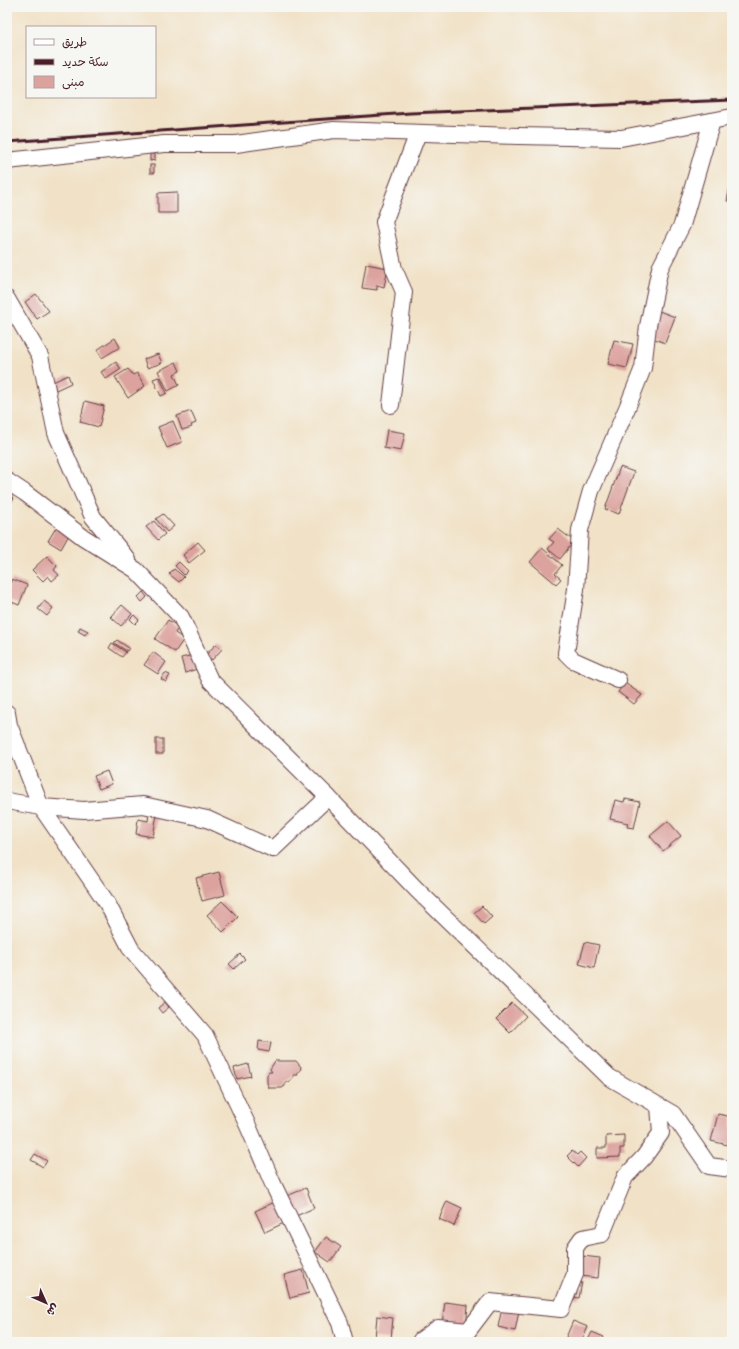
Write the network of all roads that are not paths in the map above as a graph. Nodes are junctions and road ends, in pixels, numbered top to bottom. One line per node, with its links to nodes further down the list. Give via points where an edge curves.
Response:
1 (732, 117): 2 (street)
2 (712, 121): 3 (street, via 621,138); 9 (street, via 682,225 660,268 648,326 643,368 591,491 580,530 576,589 566,653 573,660)
3 (418, 133): 4 (street, via 334,130 236,144 164,144); 6 (street, via 384,222 394,269 404,292)
4 (7, 161)
5 (7, 299): 8 (street, via 40,356 56,433 93,517)
6 (390, 405)
7 (7, 482): 8 (street, via 83,537)
8 (136, 570): 11 (street, via 181,618 210,680)
9 (618, 680)
10 (7, 713): 13 (street, via 9,725)
11 (328, 797): 13 (street, via 273,849 207,819 143,805 84,810); 14 (street, via 417,890 609,1077)
12 (7, 801): 13 (street)
13 (41, 807): 16 (street, via 107,903 131,949 205,1036 340,1323)
14 (659, 1106): 15 (street, via 674,1114 709,1166); 17 (street, via 661,1133 644,1157 625,1177 602,1234 582,1238 575,1248 574,1274 561,1309 490,1302 468,1331 438,1328)
15 (732, 1170)
16 (345, 1342)
17 (420, 1342)

